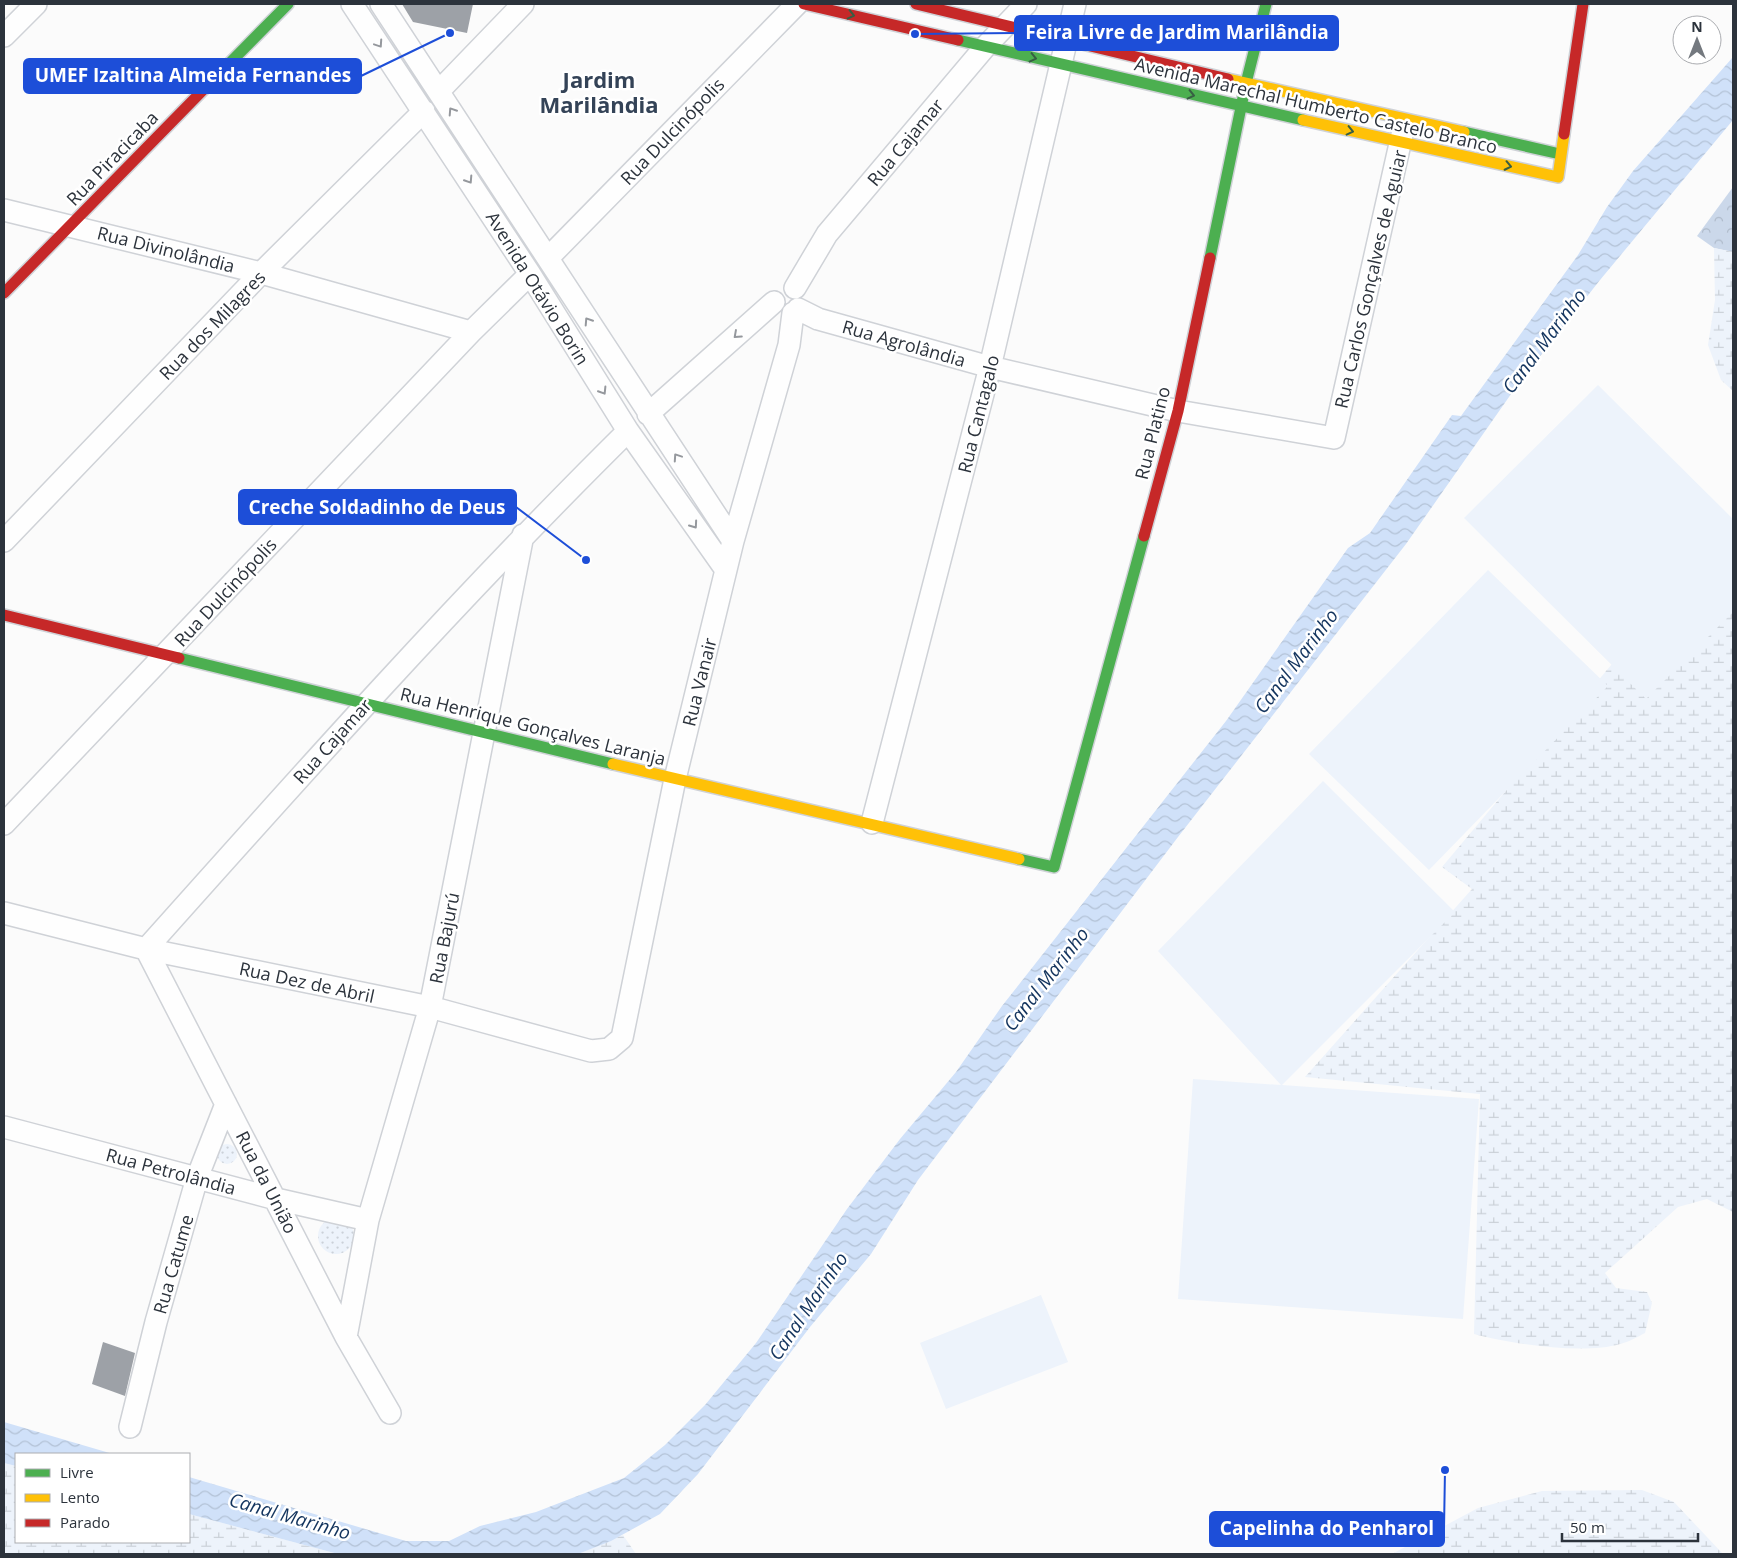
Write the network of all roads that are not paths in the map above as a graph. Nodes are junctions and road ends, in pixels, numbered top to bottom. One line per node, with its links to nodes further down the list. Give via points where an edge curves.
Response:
1 (36, 4): 14 (street)
2 (288, 4): 26 (street, Rua Piracicaba)
3 (352, 4): 21 (street, Avenida Otávio Borin, one-way to 21)
4 (381, 4): 19 (street, Avenida Otávio Borin)
5 (523, 4): 19 (street)
6 (797, 4): 27 (street, Rua Dulcinópolis)
7 (804, 4): 16 (street, Avenida Marechal Humberto Castelo Branco, one-way to 16)
8 (916, 4): 13 (street, Avenida Marechal Humberto Castelo Branco)
9 (1026, 4): 13 (street, Rua Cajamar)
10 (1075, 4): 15 (street, Rua Cantagalo)
11 (1266, 4): 18 (street, Rua Platino)
12 (1583, 4): 24 (street)
13 (1006, 25): 15 (street, Avenida Marechal Humberto Castelo Branco); 16 (street, Rua Cajamar)
14 (4, 36)
15 (1068, 39): 17 (street, Rua Cantagalo); 18 (street, Avenida Marechal Humberto Castelo Branco)
16 (985, 47): 17 (street, Avenida Marechal Humberto Castelo Branco, one-way to 17); 30 (street, Rua Cajamar, via 827,234)
17 (1061, 64): 20 (street, Avenida Marechal Humberto Castelo Branco, one-way to 20); 35 (street, Rua Cantagalo)
18 (1246, 83): 20 (street, Rua Platino); 22 (street, Avenida Marechal Humberto Castelo Branco)
19 (439, 90): 27 (street, Avenida Otávio Borin, one-way to 19)
20 (1241, 106): 23 (street, Avenida Marechal Humberto Castelo Branco, one-way to 23); 36 (street, Rua Platino)
21 (424, 111): 28 (street, Rua dos Milagres); 29 (street, Avenida Otávio Borin, one-way to 29)
22 (1406, 119): 23 (street, Rua Carlos Gonçalves de Aguiar); 24 (street, Avenida Marechal Humberto Castelo Branco)
23 (1400, 142): 24 (street, Avenida Marechal Humberto Castelo Branco, one-way to 24, via 1558,177); 39 (street, Rua Carlos Gonçalves de Aguiar)
24 (1560, 154)
25 (4, 210): 26 (street, Rua Divinolândia)
26 (70, 225): 28 (street, Rua Divinolândia); 31 (street, Rua Piracicaba)
27 (548, 258): 37 (street, Avenida Otávio Borin, one-way to 27)
28 (262, 273): 34 (street, Rua Divinolândia); 42 (street, Rua dos Milagres)
29 (530, 274): 34 (street, Rua Dulcinópolis); 38 (street, Avenida Otávio Borin, one-way to 38)
30 (795, 288): 32 (street, via 777,290); 33 (street, via 802,298)
31 (4, 293)
32 (774, 302): 33 (street, via 781,312); 37 (street, one-way to 37)
33 (795, 311): 35 (street, Rua Agrolândia); 41 (street, Rua Vanair, via 789,346)
34 (471, 332): 45 (street, Rua Dulcinópolis)
35 (990, 367): 36 (street, Rua Agrolândia); 49 (street, Rua Cantagalo)
36 (1178, 411): 39 (street, Rua Agrolândia); 51 (street, Rua Platino)
37 (648, 414): 41 (street, Avenida Otávio Borin, one-way to 37)
38 (628, 431): 40 (street, Rua Cajamar); 43 (street, Avenida Otávio Borin, one-way to 43)
39 (1334, 438)
40 (523, 534): 46 (street, Rua Cajamar); 47 (street, Rua Bajurú)
41 (734, 541): 43 (street, Rua Vanair)
42 (4, 542)
43 (726, 570): 48 (street, Rua Vanair)
44 (4, 615): 45 (street, Rua Henrique Gonçalves Laranja)
45 (165, 655): 46 (street, Rua Henrique Gonçalves Laranja); 50 (street, Rua Dulcinópolis)
46 (366, 702): 47 (street, Rua Henrique Gonçalves Laranja); 53 (street, Rua Cajamar)
47 (484, 732): 48 (street, Rua Henrique Gonçalves Laranja); 54 (street, Rua Bajurú)
48 (675, 779): 49 (street, Rua Henrique Gonçalves Laranja); 55 (street, Rua Vanair, via 622,1038)
49 (872, 823): 51 (street, Rua Henrique Gonçalves Laranja)
50 (4, 824)
51 (1054, 867)
52 (4, 914): 53 (street, Rua Dez de Abril)
53 (146, 949): 54 (street, Rua Dez de Abril); 56 (street, Rua da União)
54 (430, 1007): 55 (street, Rua Dez de Abril, via 591,1051); 60 (street, Rua Bajurú)
55 (609, 1049)
56 (226, 1104): 58 (street, Rua Catume); 59 (street, Rua da União)
57 (4, 1126): 58 (street, Rua Petrolândia)
58 (197, 1178): 59 (street, Rua Petrolândia); 63 (street, Rua Catume)
59 (276, 1199): 60 (street, Rua Petrolândia); 61 (street, Rua da União)
60 (368, 1220): 61 (street, Rua Bajurú)
61 (346, 1337): 62 (street, Rua da União)
62 (390, 1413)
63 (130, 1427)

